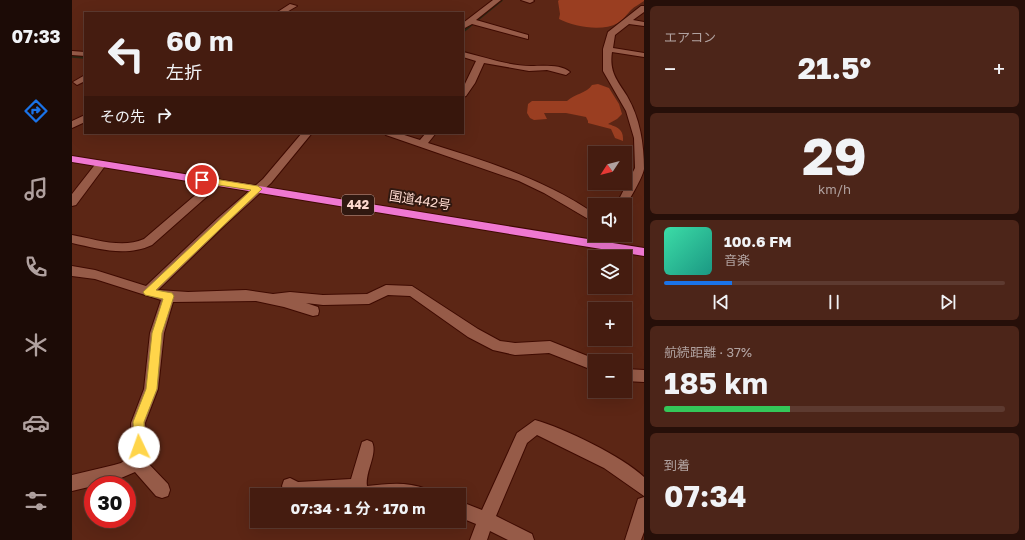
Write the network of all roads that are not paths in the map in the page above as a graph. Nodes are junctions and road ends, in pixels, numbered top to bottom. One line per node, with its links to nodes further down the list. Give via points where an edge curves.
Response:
1 (482, 0): 2 (street)
2 (495, 1): 6 (street)
3 (293, 6): 5 (street)
4 (644, 8): 7 (street)
5 (282, 12)
6 (470, 21): 9 (street); 10 (street)
7 (627, 21): 8 (street); 11 (street, via 611,34)
8 (644, 24)
9 (464, 26)
10 (525, 38)
11 (607, 49): 15 (street); 27 (street, via 608,74 631,111 638,130)
12 (72, 53): 13 (street)
13 (84, 54)
14 (464, 54): 16 (street)
15 (644, 55)
16 (481, 60): 17 (street, via 529,69 547,68); 18 (street)
17 (566, 72)
18 (464, 93)
19 (84, 119): 20 (street)
20 (72, 125)
21 (306, 134): 29 (street, via 282,165)
22 (392, 134): 24 (street)
23 (430, 134): 24 (street)
24 (422, 144): 32 (street, via 508,173 568,200)
25 (72, 159): 26 (highway, 国道442号 / 442)
26 (101, 164): 28 (highway, 国道442号 / 442); 31 (street)
27 (641, 171): 30 (street)
28 (216, 182): 29 (highway, 国道442号 / 442); 34 (street, via 144,245 128,248)
29 (258, 189): 33 (highway, 国道442号 / 442); 38 (street)
30 (625, 198)
31 (72, 202)
32 (588, 214)
33 (588, 237)
34 (72, 239)
35 (615, 242): 36 (highway, 国道442号 / 442)
36 (644, 252)
37 (72, 271): 38 (street, via 102,276)
38 (148, 292): 39 (street)
39 (169, 296): 40 (street, via 246,295); 46 (street, via 157,333 151,389 138,422 139,447)
40 (274, 299): 41 (street); 42 (street, via 369,299 386,290 412,291 473,333 498,346 514,349 550,347)
41 (313, 311)
42 (588, 362)
43 (632, 376): 44 (street)
44 (644, 376)
45 (368, 447): 49 (street)
46 (136, 461): 47 (street, via 114,474); 51 (street)
47 (72, 483)
48 (290, 486): 49 (street, via 297,490)
49 (358, 486)
50 (644, 488): 54 (street, via 620,468 535,427 522,438)
51 (162, 490)
52 (644, 505): 57 (street)
53 (466, 512): 54 (street)
54 (486, 520): 55 (street); 56 (street)
55 (478, 540)
56 (526, 540)
57 (633, 540)

